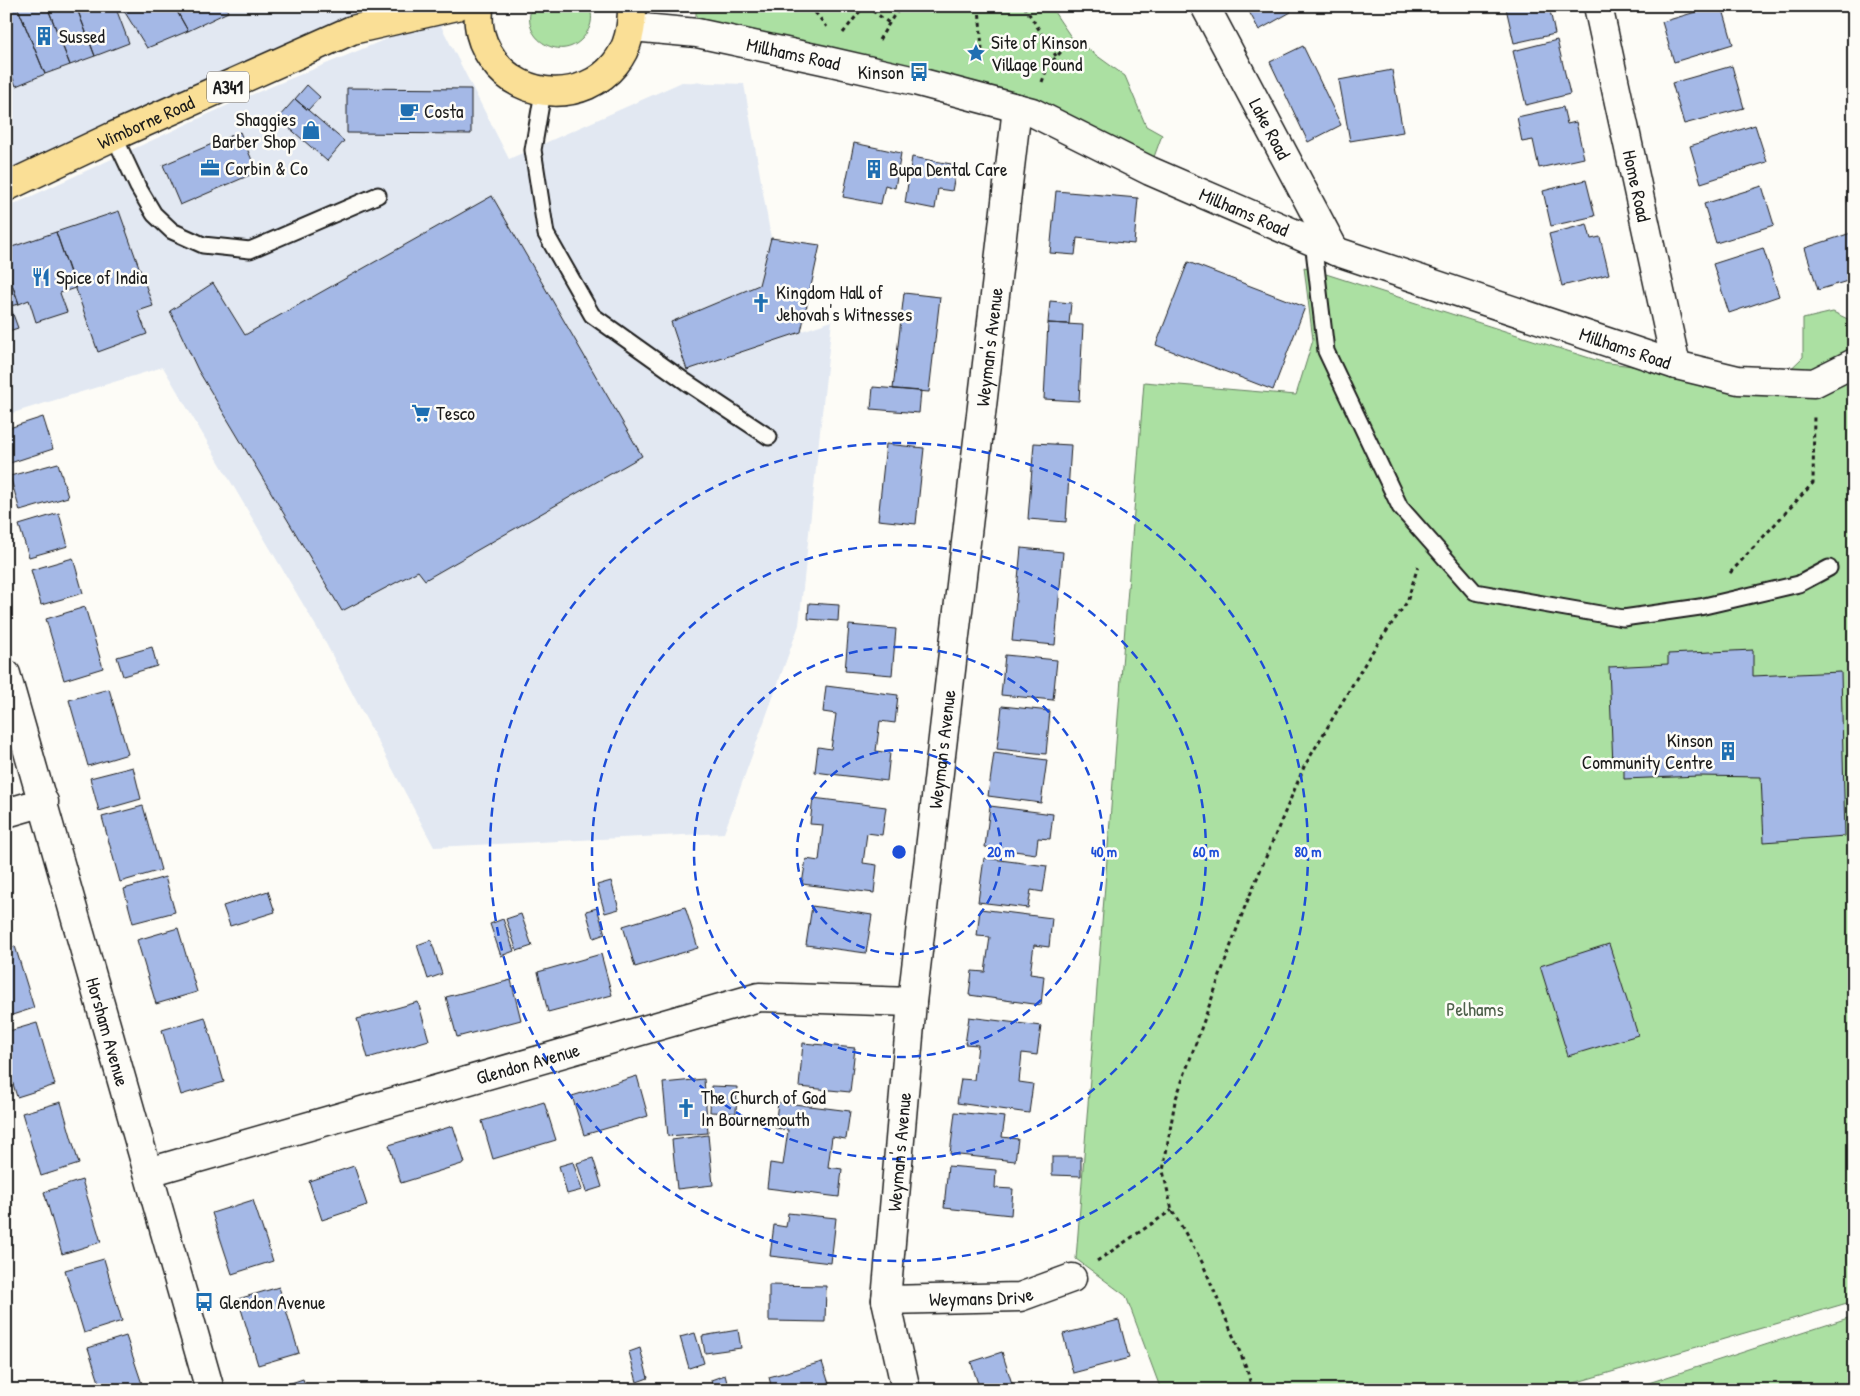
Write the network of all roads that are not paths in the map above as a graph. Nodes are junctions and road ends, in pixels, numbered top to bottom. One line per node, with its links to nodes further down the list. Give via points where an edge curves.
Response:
1 (457, 6): 8 (main road, Wimborne Road / A341, via 352,30)
2 (479, 6): 6 (main road, via 478,26 486,49 500,70 520,84)
3 (1205, 6): 11 (street, Lake Road)
4 (1598, 6): 13 (street, Home Road)
5 (632, 16): 6 (main road, via 626,46 616,64 601,77 583,87 564,92); 7 (street, Millhams Road, via 862,68)
6 (543, 92): 14 (lane, via 533,150 546,234 592,315)
7 (1027, 111): 11 (street, Millhams Road, via 1150,171); 19 (street, Weyman's Avenue)
8 (114, 136): 9 (main road, Wimborne Road / A341); 10 (lane, via 154,214 172,231 203,245 250,250)
9 (6, 187)
10 (378, 195)
11 (1324, 246): 13 (street, Millhams Road); 15 (lane, via 1326,351 1400,507 1475,592 1624,618 1700,607 1799,584)
12 (1854, 362): 13 (street, Millhams Road, via 1814,383 1738,380)
13 (1676, 365)
14 (769, 437)
15 (1829, 568)
16 (6, 674): 17 (street, Horsham Avenue)
17 (44, 802): 18 (street); 20 (street, Horsham Avenue)
18 (6, 813)
19 (912, 1002): 20 (street, Glendon Avenue, via 759,997); 22 (street, Weyman's Avenue)
20 (149, 1172): 23 (street, Horsham Avenue)
21 (1072, 1278): 22 (street, Weymans Drive, via 1020,1297)
22 (886, 1300): 24 (street, Weyman's Avenue)
23 (210, 1390)
24 (906, 1390)

